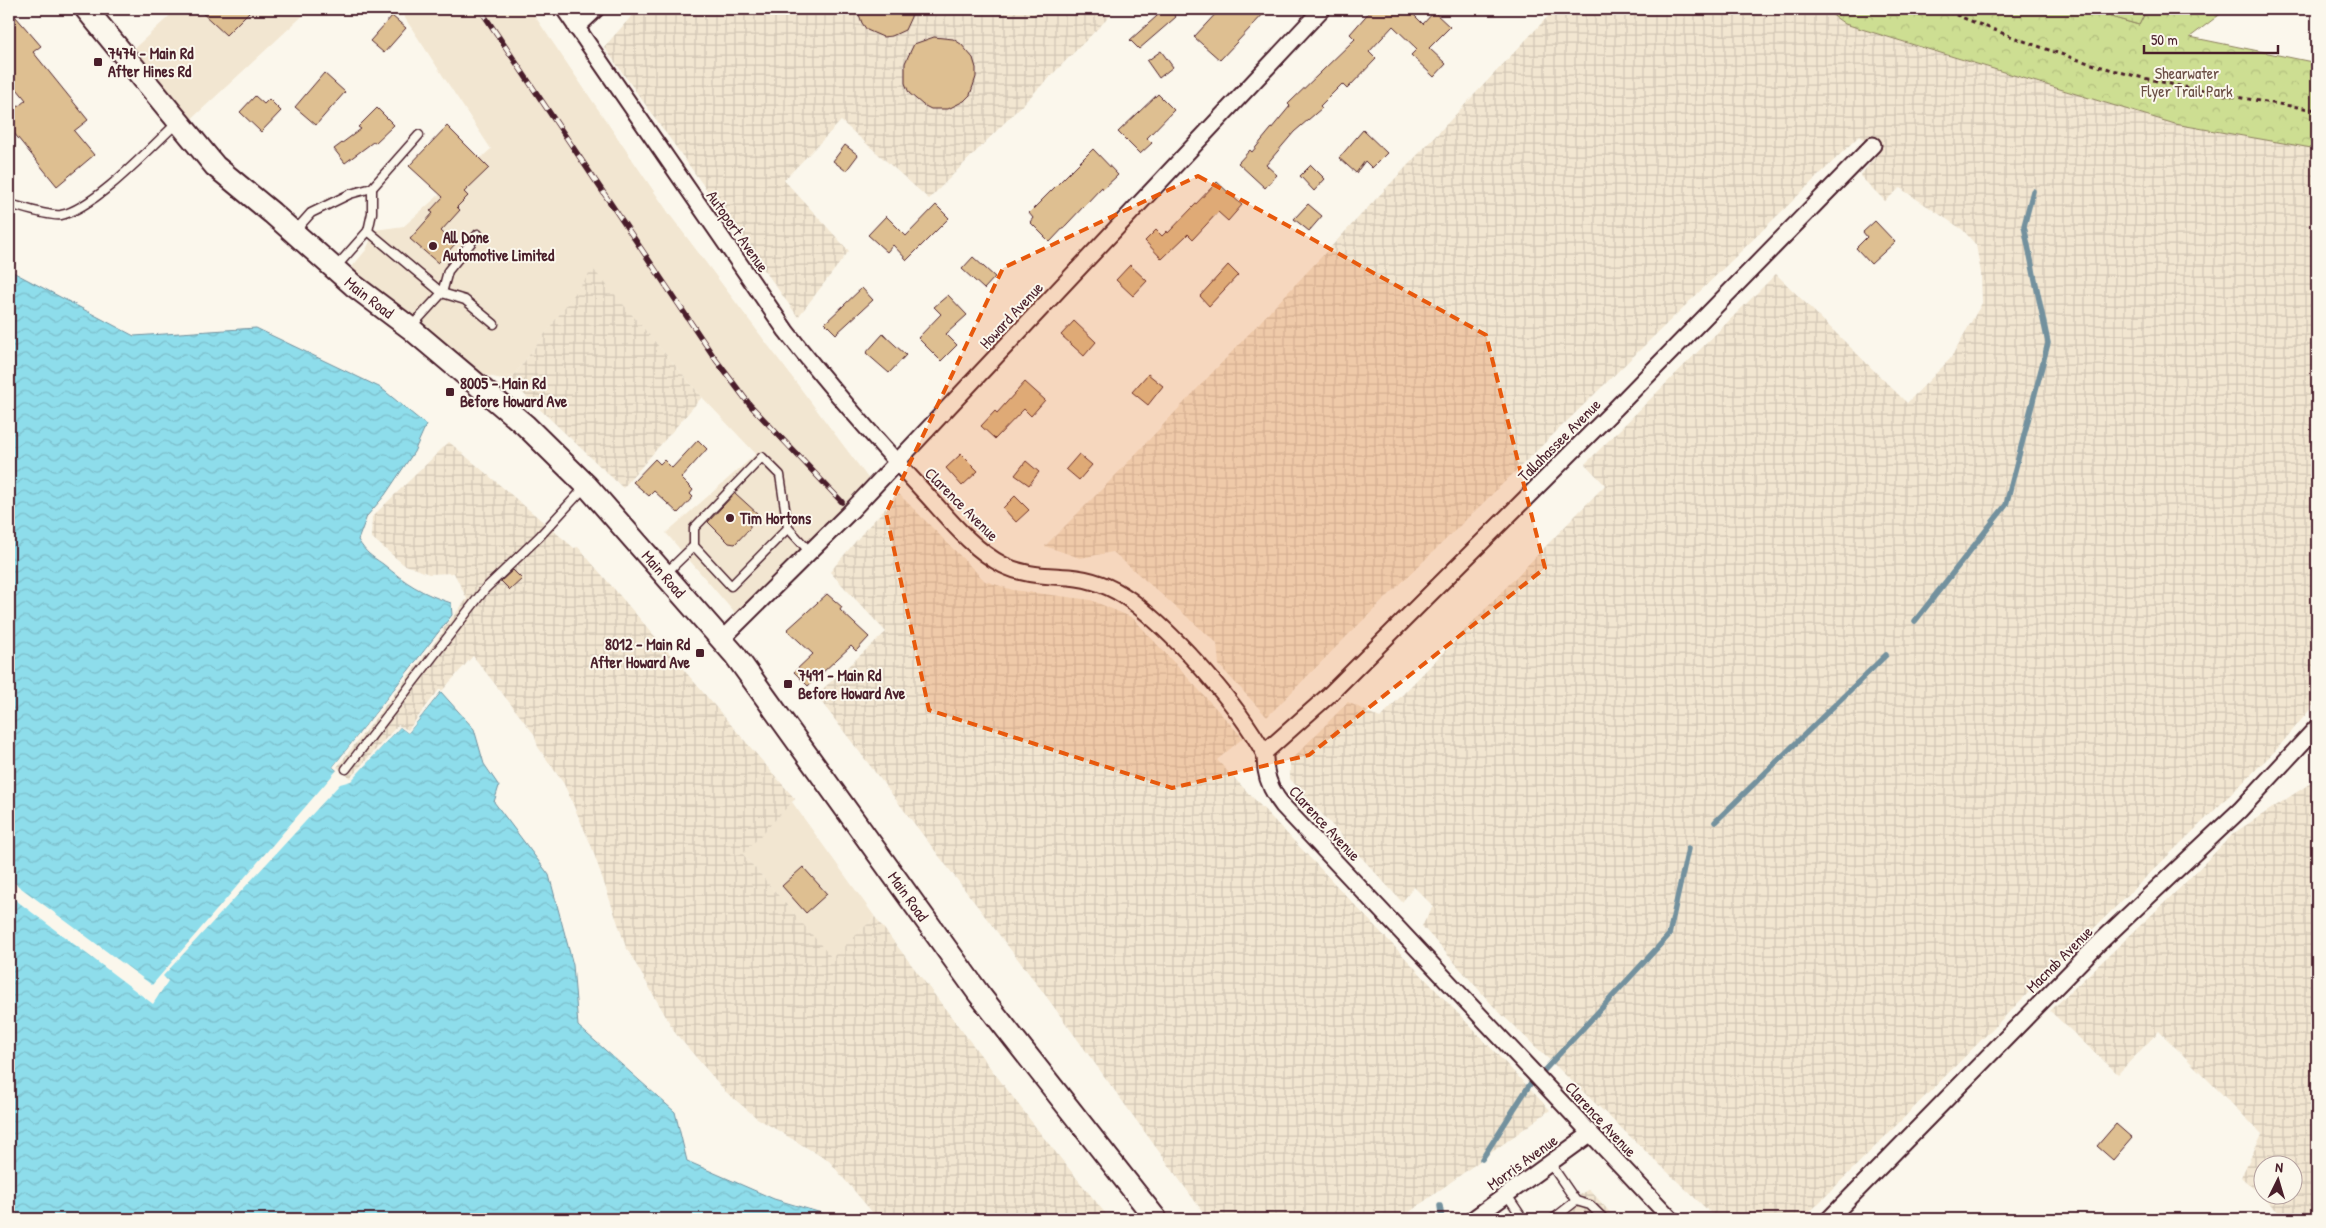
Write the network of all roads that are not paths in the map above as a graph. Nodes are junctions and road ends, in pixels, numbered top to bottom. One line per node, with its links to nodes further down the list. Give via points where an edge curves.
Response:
1 (86, 9): 6 (main road, Main Road)
2 (564, 9): 5 (street, Autoport Avenue)
3 (596, 9): 5 (street)
4 (1322, 9): 18 (street, Howard Avenue)
5 (576, 28): 18 (street, Autoport Avenue, via 786,331 819,374)
6 (178, 122): 10 (lane, via 103,191 78,208 60,215); 12 (main road, Main Road, via 215,166)
7 (419, 135): 9 (lane)
8 (1873, 145): 26 (street, Tallahassee Avenue, via 1329,695)
9 (372, 188): 11 (lane); 12 (lane, via 350,194 311,213)
10 (9, 204)
11 (368, 231): 14 (lane); 15 (lane)
12 (294, 232): 14 (main road, Main Road)
13 (478, 234): 15 (lane, via 448,271)
14 (335, 269): 17 (main road, Main Road)
15 (442, 293): 16 (lane, via 465,300); 17 (lane)
16 (494, 324)
17 (410, 328): 19 (main road, Main Road, via 525,424)
18 (897, 462): 22 (street, Howard Avenue); 26 (street, Clarence Avenue, via 987,556 1022,572 1097,583 1140,607 1202,669)
19 (587, 486): 23 (main road, Main Road); 27 (lane, via 486,589)
20 (788, 528): 21 (lane, via 730,586); 21 (lane, via 780,475 762,457 694,528); 22 (lane)
21 (694, 546): 23 (lane)
22 (810, 552): 24 (street, Howard Avenue)
23 (664, 574): 24 (main road, Main Road)
24 (721, 640): 32 (main road, Main Road, via 979,994)
25 (2317, 727): 38 (street, Macnab Avenue, via 2240,810 2098,944)
26 (1264, 753): 28 (street, Clarence Avenue, via 1268,781 1283,806)
27 (346, 769)
28 (1590, 1134): 29 (street, Morris Avenue); 37 (street, Clarence Avenue)
29 (1550, 1163): 30 (street, Morris Avenue); 31 (lane)
30 (1507, 1195): 33 (street, Morris Avenue); 34 (lane)
31 (1576, 1201): 35 (lane); 36 (lane, via 1590,1205)
32 (1156, 1219)
33 (1473, 1219)
34 (1523, 1219)
35 (1553, 1219)
36 (1604, 1219)
37 (1671, 1219)
38 (1830, 1219)

